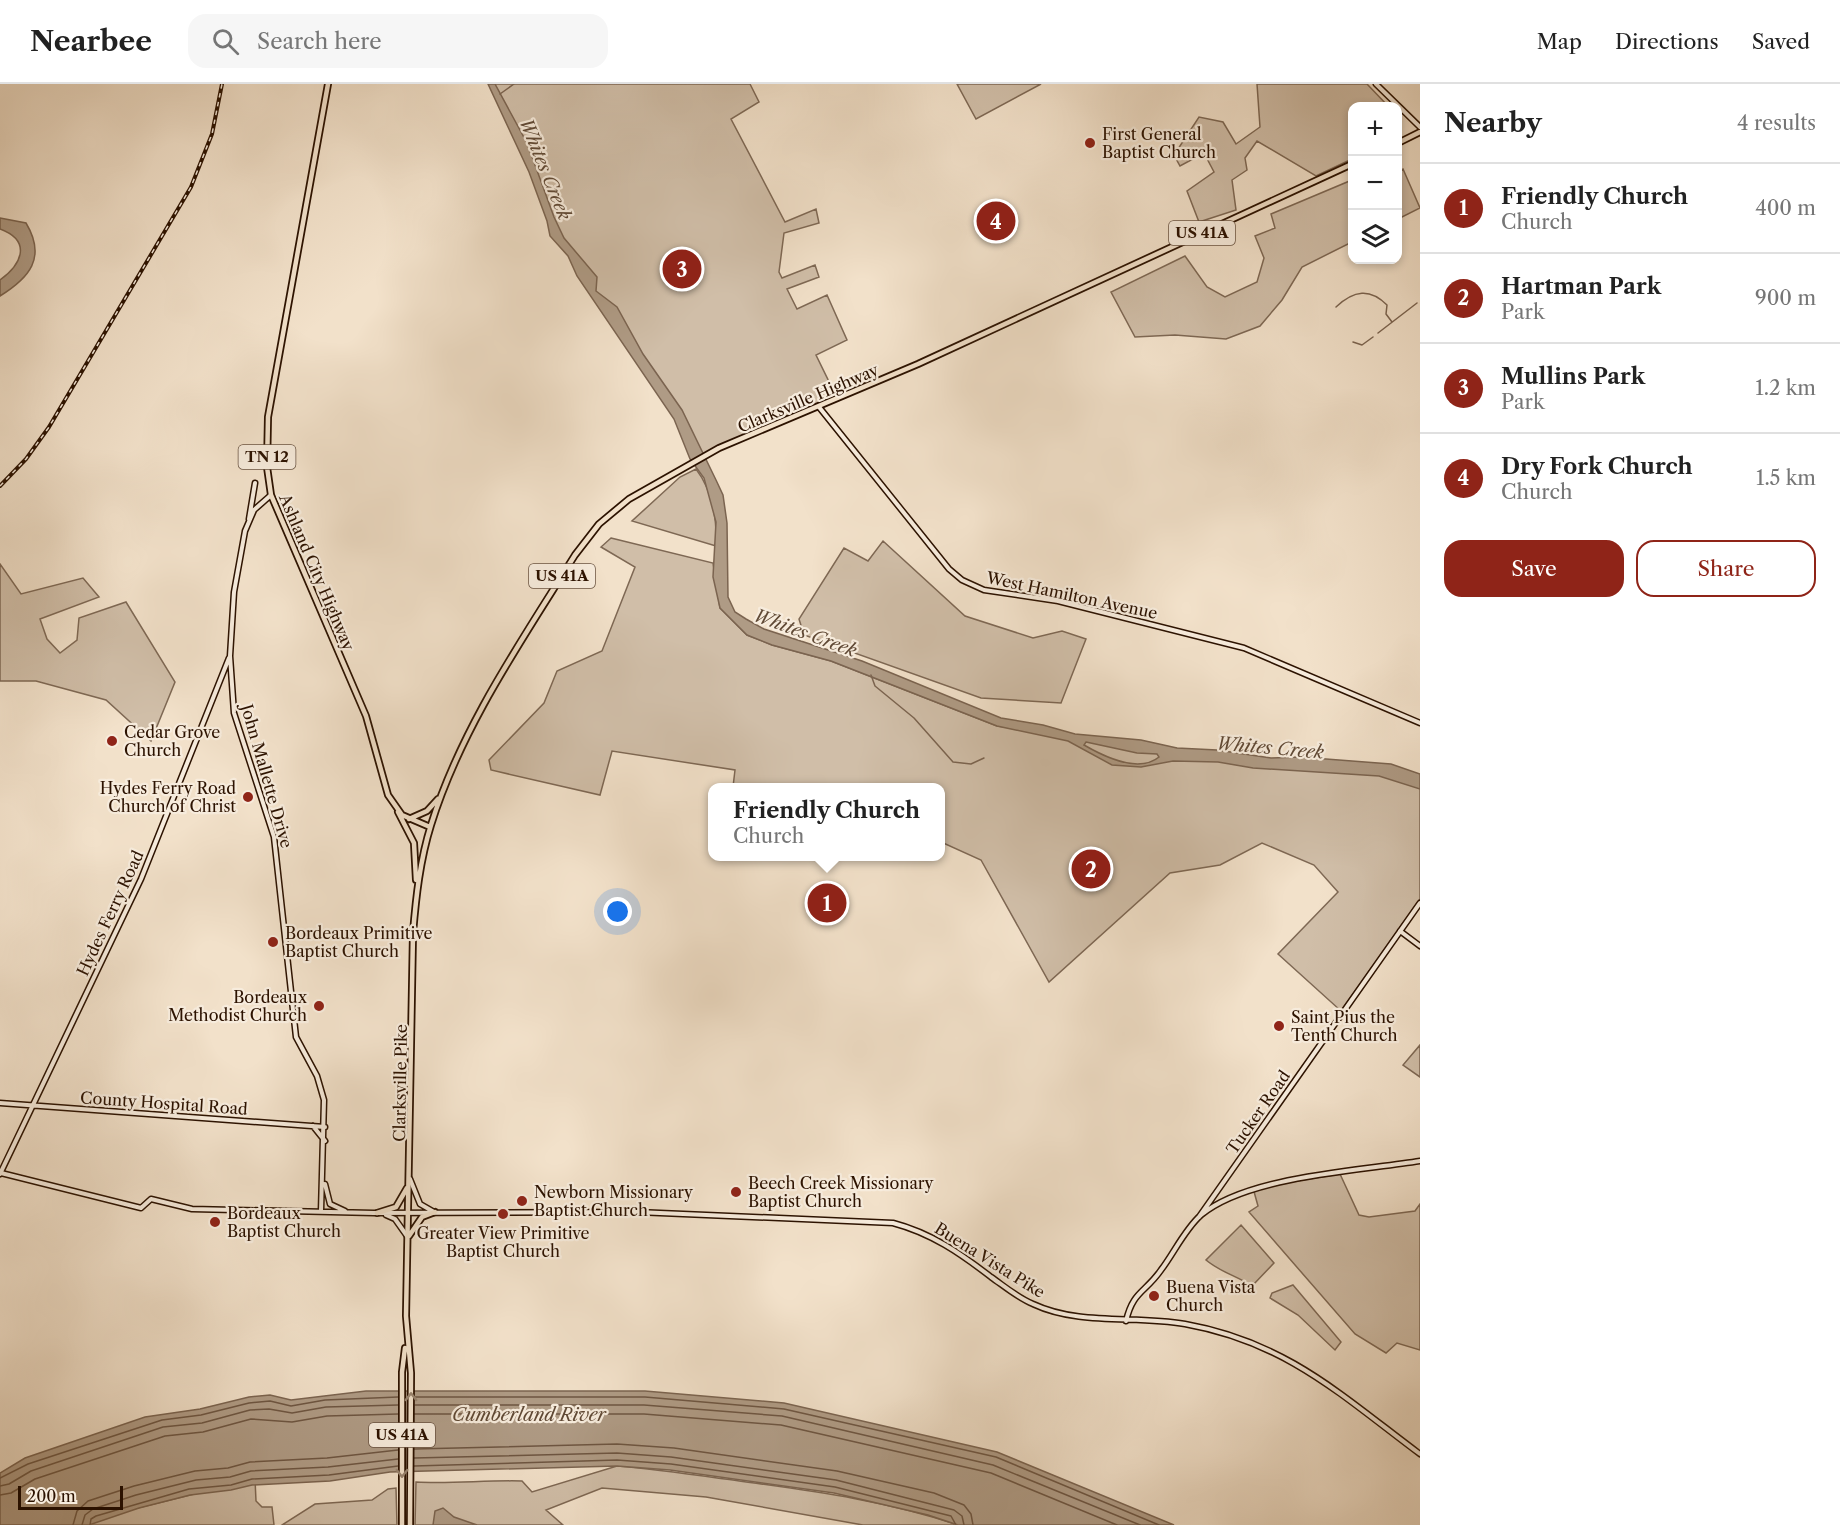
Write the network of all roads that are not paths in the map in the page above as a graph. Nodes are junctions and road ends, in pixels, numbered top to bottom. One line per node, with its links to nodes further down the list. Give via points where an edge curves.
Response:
1 (328, 84): 8 (main road, Ashland City Highway / TN 12, via 268,417)
2 (1376, 84): 3 (street)
3 (1420, 130): 4 (main road)
4 (1402, 141)
5 (1348, 166): 6 (main road, Clarksville Highway / US 41A)
6 (819, 407): 11 (street, West Hamilton Avenue, via 949,569 962,580 984,590 1058,601 1244,648); 12 (main road, Clarksville Highway / US 41A, via 719,448 624,502 599,524 581,546 470,732)
7 (255, 483): 9 (street)
8 (271, 495): 9 (street, via 254,510); 13 (main road, Ashland City Highway / TN 12, via 366,716 388,795)
9 (249, 522): 10 (street, via 238,563)
10 (230, 659): 21 (street, Hydes Ferry Road, via 141,879); 23 (street, John Mallette Drive, via 234,713 274,837 296,1037 321,1088)
11 (1420, 723)
12 (440, 797): 14 (main road, via 427,811); 15 (main road, Clarksville Highway / US 41A)
13 (397, 810): 14 (main road, Ashland City Highway / TN 12); 16 (main road, via 414,843)
14 (409, 819): 15 (main road, Ashland City Highway / TN 12)
15 (430, 827): 16 (main road, Clarksville Pike / US 41A)
16 (417, 892): 27 (main road, Clarksville Pike / US 41A)
17 (1420, 903): 18 (street, Tucker Road)
18 (1400, 931): 19 (street); 34 (street, Tucker Road)
19 (1420, 946)
20 (0, 1103): 21 (street, County Hospital Road)
21 (31, 1105): 22 (street, County Hospital Road); 26 (street, Hydes Ferry Road)
22 (312, 1126): 23 (street, County Hospital Road); 24 (street)
23 (325, 1127): 24 (street, John Mallette Drive)
24 (325, 1142): 28 (street, John Mallette Drive)
25 (1420, 1161): 34 (street, via 1253,1188 1226,1199)
26 (0, 1174): 29 (street, Buena Vista Pike, via 141,1208 151,1198 192,1209)
27 (410, 1176): 30 (street, via 420,1204); 32 (main road, via 400,1202); 33 (main road, Clarksville Pike / US 41A)
28 (324, 1177): 29 (street, John Mallette Drive); 31 (street, John Mallette Drive, via 330,1204)
29 (321, 1211): 31 (street, Buena Vista Pike)
30 (435, 1212): 33 (street, Buena Vista Pike); 35 (main road, via 422,1217); 36 (street, Buena Vista Pike, via 713,1214 893,1223 914,1228 953,1248 1033,1305 1071,1315)
31 (350, 1213): 32 (street, Buena Vista Pike)
32 (377, 1213): 33 (street, Buena Vista Pike); 35 (street, via 395,1219)
33 (409, 1213): 35 (main road, Clarksville Pike / US 41A)
34 (1199, 1217): 36 (street, via 1154,1280 1133,1298)
35 (408, 1238): 37 (main road, Clarksville Pike / US 41A)
36 (1126, 1321): 38 (street, Buena Vista Pike, via 1206,1328 1286,1357)
37 (406, 1340): 39 (main road, Clarksville Pike / US 41A, one-way to 39, via 402,1372); 40 (main road, Clarksville Pike / US 41A, one-way to 37, via 411,1373)
38 (1420, 1454)
39 (402, 1525)
40 (410, 1525)

